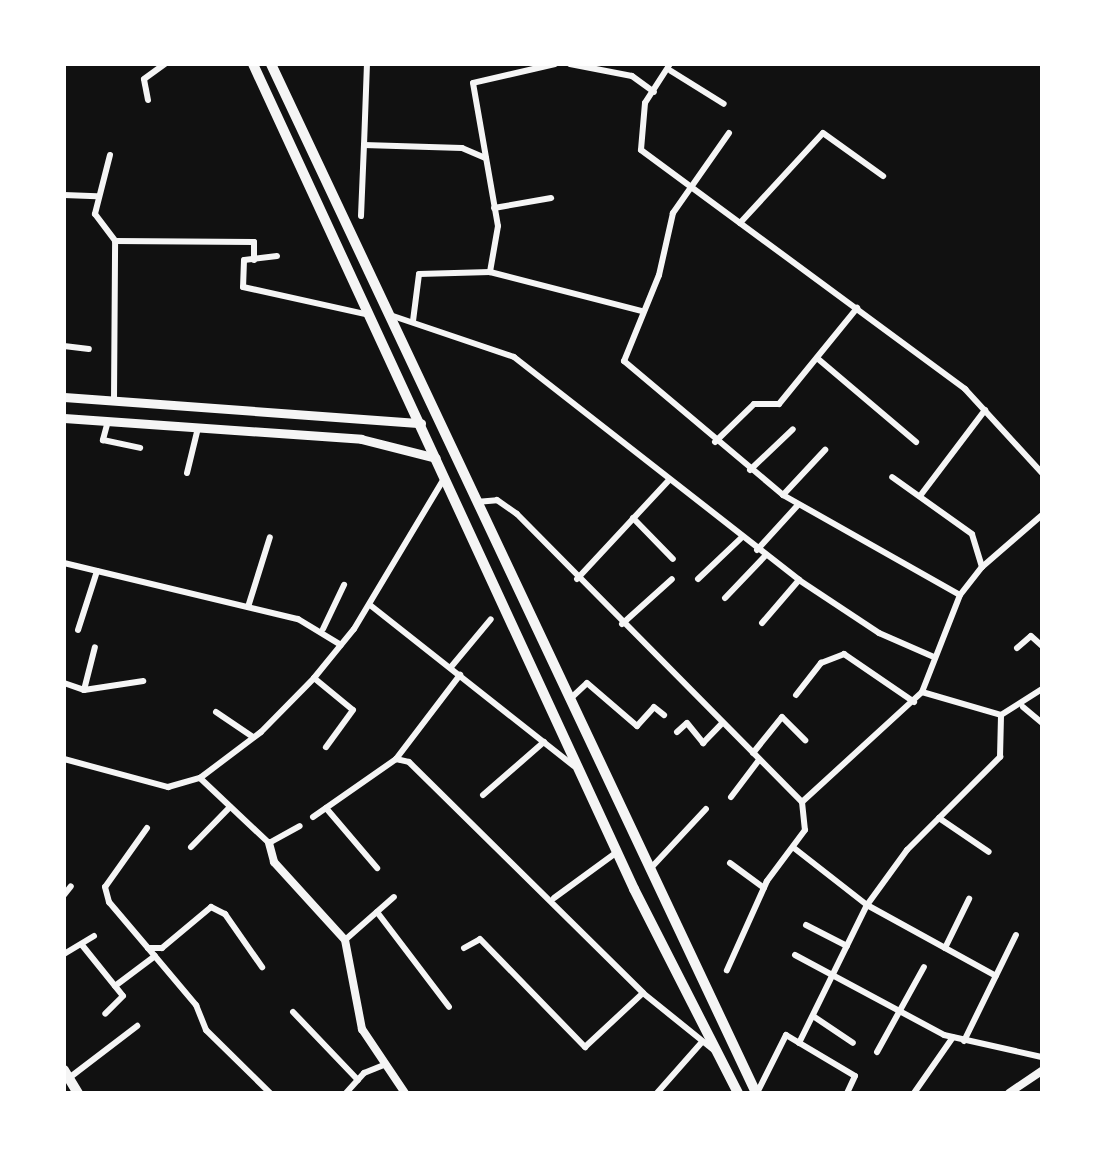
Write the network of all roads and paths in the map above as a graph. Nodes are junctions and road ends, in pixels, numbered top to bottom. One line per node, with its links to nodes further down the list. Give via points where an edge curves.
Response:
1 (165, 64): 9 (street, via 144,79)
2 (253, 64): 29 (main road)
3 (271, 64): 30 (main road)
4 (367, 64): 12 (street)
5 (555, 64): 14 (street, via 473,83)
6 (570, 64): 8 (street, via 632,76)
7 (671, 67): 8 (street); 10 (street)
8 (654, 92): 16 (street, via 639,144)
9 (148, 100)
10 (724, 104)
11 (729, 133): 16 (street)
12 (364, 145): 14 (street, via 462,148); 21 (street)
13 (110, 155): 18 (street)
14 (486, 158): 20 (street)
15 (883, 176): 22 (street, via 823,133)
16 (687, 184): 22 (street); 28 (street)
17 (64, 195): 18 (street)
18 (97, 196): 23 (street, via 98,224)
19 (551, 198): 20 (street)
20 (494, 208): 26 (street)
21 (361, 216)
22 (740, 223): 27 (street)
23 (115, 241): 25 (street, via 254,242); 36 (street)
24 (277, 256): 25 (street)
25 (254, 260): 29 (street, via 244,260 243,287)
26 (490, 272): 28 (street); 31 (street, via 419,274)
27 (857, 308): 34 (street); 37 (street)
28 (642, 311): 43 (street, via 624,361 681,404)
29 (369, 315): 40 (main road)
30 (389, 315): 31 (street); 56 (main road)
31 (413, 321): 53 (street, via 514,357)
32 (64, 346): 33 (street)
33 (89, 349)
34 (817, 358): 43 (street, via 779,404 754,404); 44 (street)
35 (64, 397): 36 (main road)
36 (114, 400): 40 (main road)
37 (985, 410): 50 (street); 55 (street)
38 (64, 418): 39 (main road)
39 (108, 421): 41 (main road); 45 (street, via 103,440)
40 (421, 423): 47 (main road)
41 (198, 428): 47 (main road, via 361,439); 49 (street)
42 (793, 429): 48 (street)
43 (715, 442): 48 (street)
44 (916, 442)
45 (140, 448)
46 (825, 450): 54 (street)
47 (436, 458): 51 (main road)
48 (750, 470): 54 (street)
49 (187, 473)
50 (1042, 473)
51 (445, 477): 75 (street); 113 (main road)
52 (892, 477): 55 (street)
53 (668, 481): 59 (street); 61 (street)
54 (783, 495): 57 (street)
55 (920, 496): 66 (street, via 972,534)
56 (476, 502): 68 (street, via 508,505); 96 (main road)
57 (798, 505): 62 (street); 73 (street)
58 (1042, 515): 66 (street)
59 (633, 518): 64 (street); 68 (street)
60 (270, 537): 76 (street)
61 (741, 538): 62 (street); 70 (street)
62 (757, 550): 63 (street)
63 (765, 556): 71 (street); 74 (street)
64 (673, 559)
65 (64, 563): 67 (street)
66 (982, 567): 73 (street)
67 (97, 571): 76 (street); 81 (street)
68 (577, 579): 79 (street)
69 (672, 579): 79 (street)
70 (698, 579)
71 (799, 580): 78 (street); 86 (street, via 879,633)
72 (344, 585): 80 (street)
73 (960, 595): 86 (street)
74 (725, 598)
75 (370, 605): 82 (street); 87 (street)
76 (248, 607): 80 (street)
77 (491, 619): 87 (street)
78 (762, 623)
79 (622, 624): 102 (street)
80 (323, 629): 82 (street)
81 (78, 630)
82 (341, 645): 89 (street)
83 (1042, 646): 85 (street, via 1031,636)
84 (95, 647): 93 (street)
85 (1017, 648)
86 (932, 656): 94 (street)
87 (451, 667): 88 (street)
88 (460, 675): 107 (street); 111 (street)
89 (314, 678): 105 (street); 108 (street, via 353,710)
90 (143, 681): 93 (street)
91 (64, 683): 93 (street)
92 (1042, 689): 98 (street)
93 (84, 690)
94 (922, 692): 97 (street); 101 (street)
95 (796, 695): 97 (street, via 821,663 844,654)
96 (569, 700): 100 (street, via 587,683 637,726 654,707); 132 (main road)
97 (914, 702): 117 (street)
98 (1023, 707): 101 (street); 103 (street)
99 (216, 712): 105 (street)
100 (664, 715)
101 (1001, 715): 122 (street, via 1000,757)
102 (722, 723): 104 (street, via 703,743 687,723); 109 (street)
103 (1042, 723)
104 (677, 732)
105 (253, 737): 114 (street)
106 (805, 740): 109 (street, via 782,717)
107 (544, 742): 113 (street); 115 (street)
108 (326, 747)
109 (753, 753): 112 (street)
110 (64, 759): 114 (street, via 168,787)
111 (396, 759): 119 (street); 137 (street, via 415,766)
112 (759, 760): 116 (street); 117 (street)
113 (580, 770): 128 (main road)
114 (200, 778): 118 (street)
115 (483, 795)
116 (731, 797)
117 (802, 802): 127 (street, via 808,819)
118 (230, 807): 125 (street); 126 (street)
119 (326, 808): 121 (street); 131 (street)
120 (706, 809): 132 (street)
121 (313, 817)
122 (939, 818): 129 (street); 139 (street)
123 (300, 826): 125 (street)
124 (147, 828): 147 (street, via 105,887 109,902)
125 (269, 843): 144 (street, via 274,862)
126 (191, 847)
127 (794, 848): 134 (street); 139 (street)
128 (617, 852): 137 (street); 172 (main road)
129 (989, 852)
130 (730, 863): 134 (street)
131 (377, 868)
132 (650, 869): 184 (main road)
133 (71, 886): 135 (street)
134 (764, 888): 155 (street)
135 (64, 895)
136 (394, 897): 140 (street)
137 (554, 898): 159 (street)
138 (969, 899): 149 (street)
139 (867, 905): 146 (street); 149 (street)
140 (377, 912): 144 (street); 160 (street)
141 (806, 925): 146 (street)
142 (1016, 935): 157 (street)
143 (94, 936): 145 (street)
144 (345, 940): 174 (street, via 362,1029)
145 (82, 945): 150 (street); 158 (street)
146 (847, 946): 156 (street)
147 (148, 948): 152 (street); 153 (street, via 162,948 211,907 225,914)
148 (464, 948): 159 (street, via 480,939 585,1047)
149 (945, 948): 157 (street)
150 (64, 954)
151 (795, 955): 156 (street)
152 (155, 956): 158 (street); 179 (street, via 196,1005 206,1030)
153 (262, 967)
154 (924, 967): 162 (street)
155 (727, 970)
156 (835, 972): 162 (street); 164 (street)
157 (996, 976): 167 (street)
158 (115, 986): 163 (street, via 123,996)
159 (643, 993): 168 (street)
160 (449, 1007)
161 (293, 1012): 177 (street)
162 (902, 1012): 166 (street); 171 (street)
163 (105, 1014)
164 (813, 1016): 169 (street); 170 (street)
165 (137, 1026): 176 (street)
166 (953, 1037): 167 (street); 186 (street)
167 (964, 1041): 173 (street)
168 (702, 1042): 172 (street); 182 (street)
169 (799, 1043): 184 (street, via 778,1039); 185 (street, via 855,1076)
170 (853, 1043)
171 (877, 1052)
172 (718, 1054): 183 (main road)
173 (1042, 1057)
174 (384, 1065): 177 (street); 181 (street)
175 (1042, 1072): 187 (street); 188 (street)
176 (67, 1074): 178 (main road)
177 (358, 1080): 180 (street)
178 (78, 1093)
179 (270, 1093)
180 (346, 1093)
181 (405, 1093)
182 (657, 1093)
183 (738, 1093)
184 (756, 1093)
185 (847, 1093)
186 (914, 1093)
187 (1009, 1093)
188 (1019, 1093)

